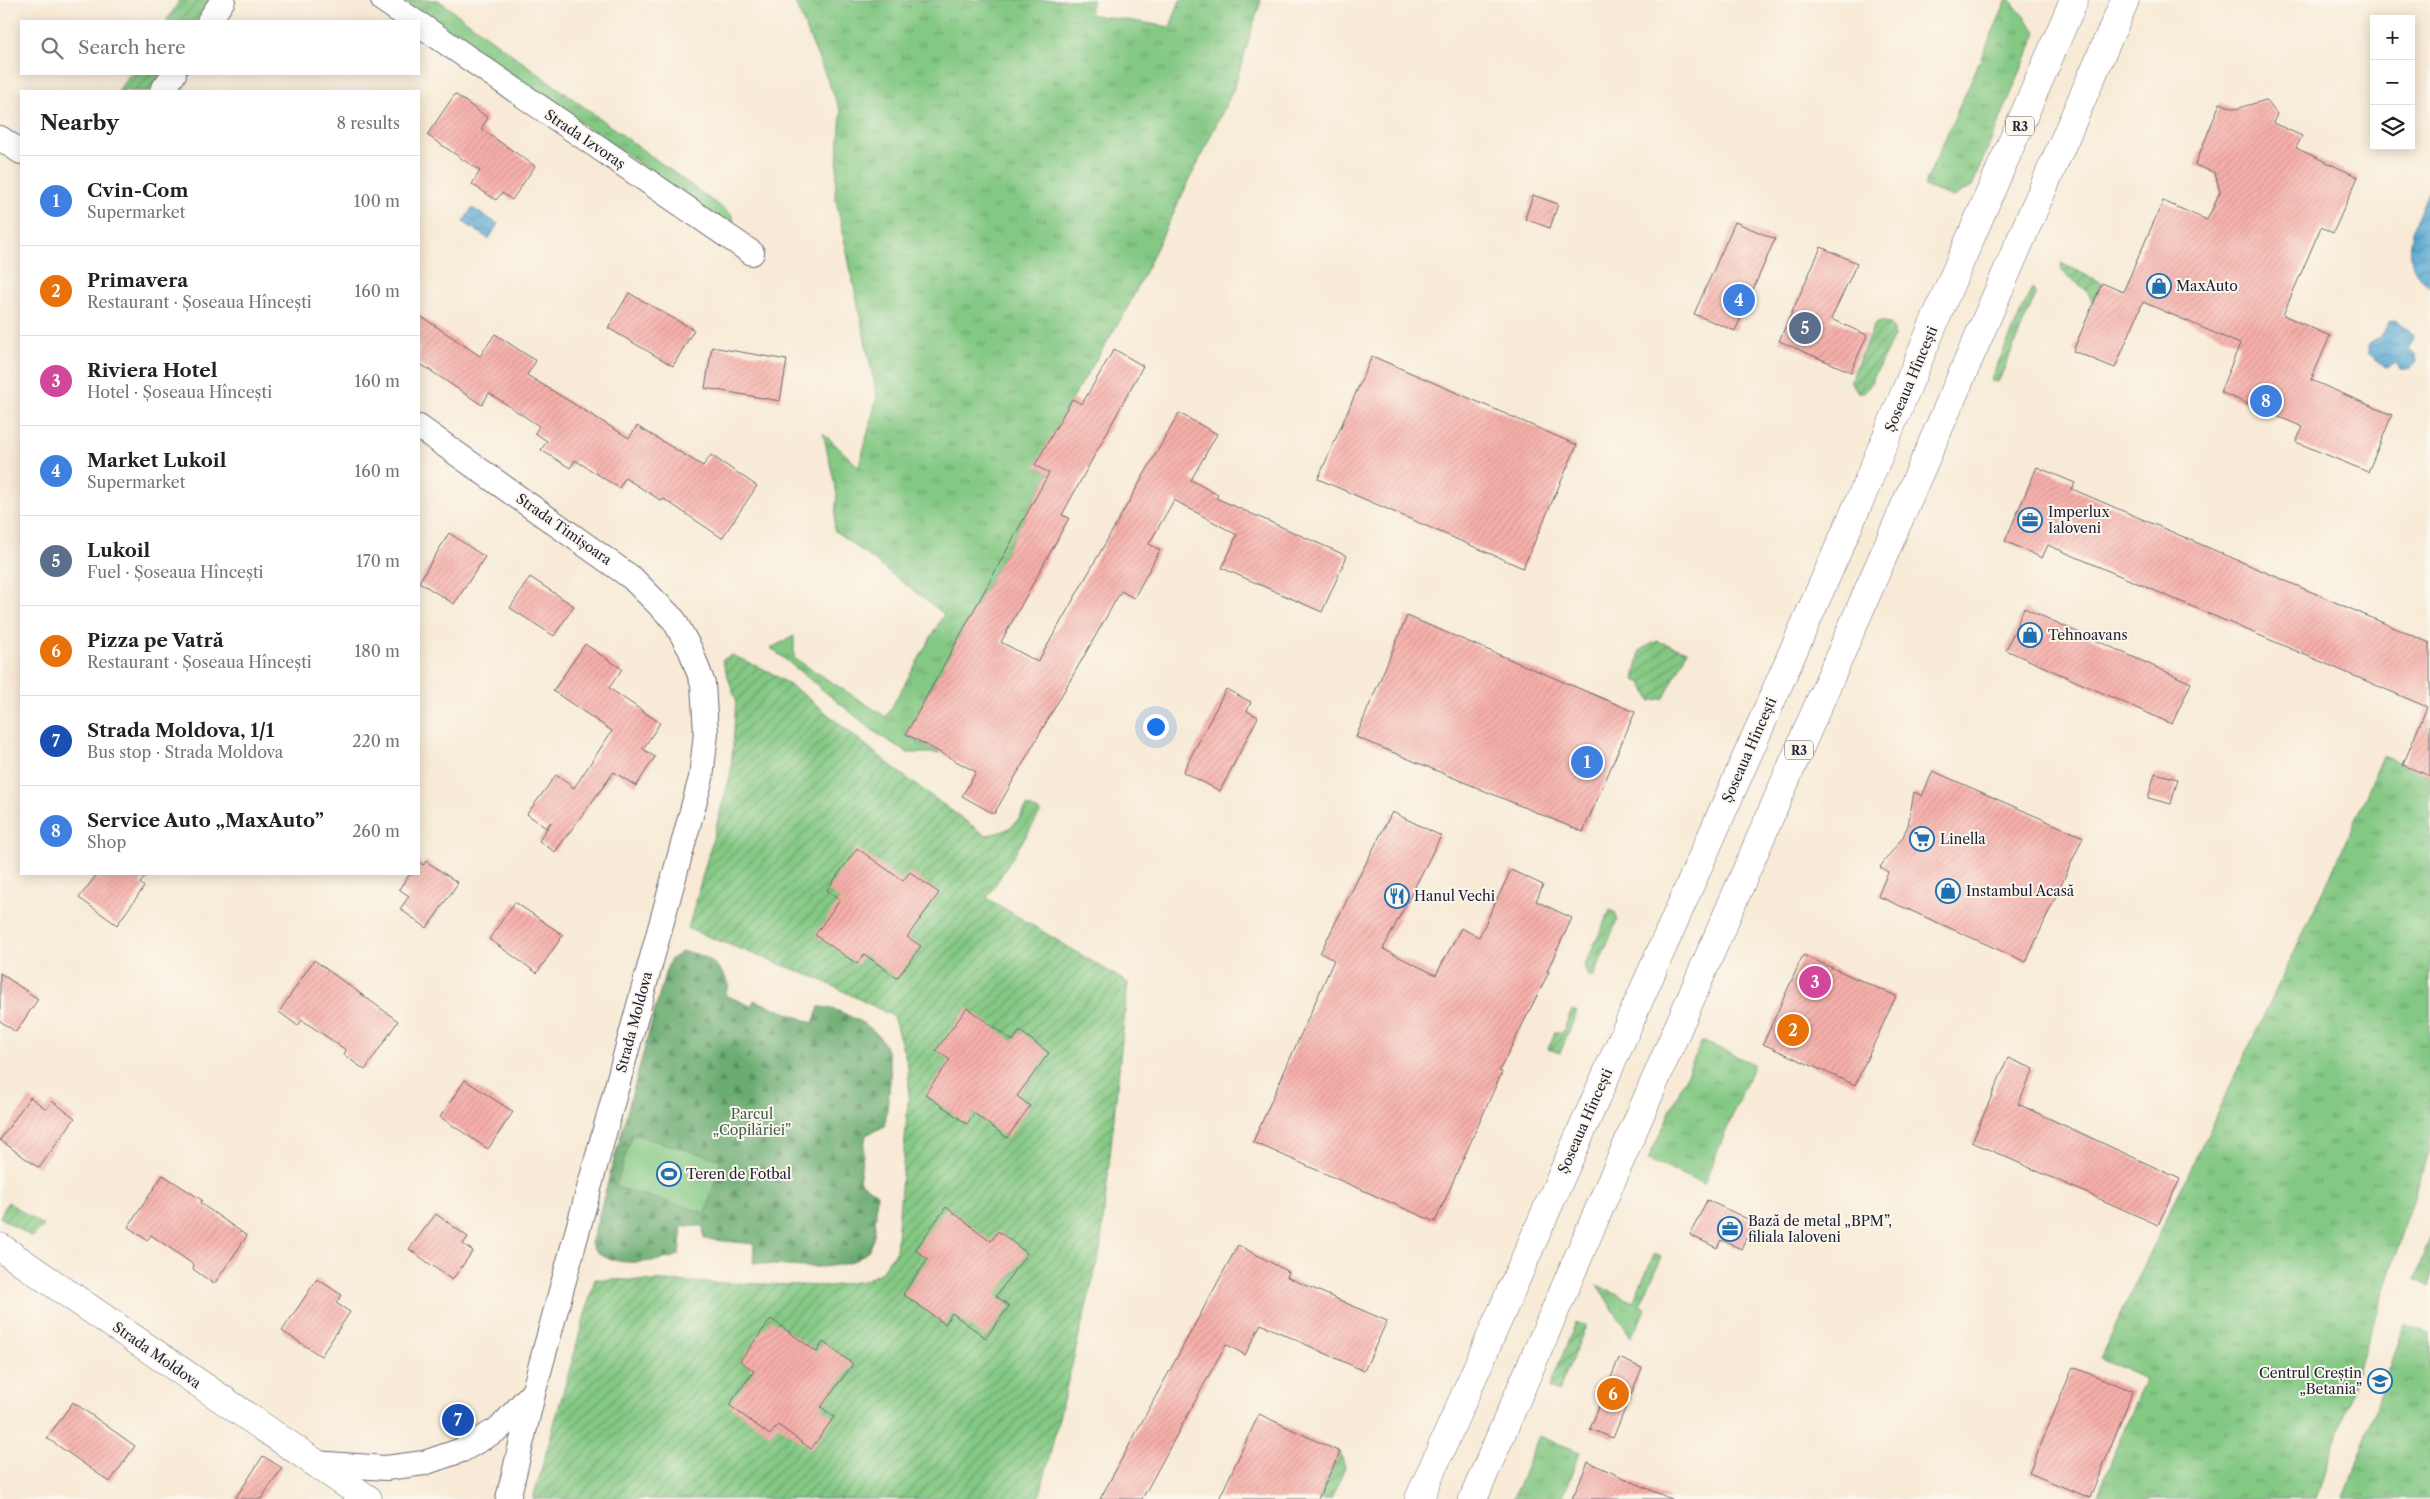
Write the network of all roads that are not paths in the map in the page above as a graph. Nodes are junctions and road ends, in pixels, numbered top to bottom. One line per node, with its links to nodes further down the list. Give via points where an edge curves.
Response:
1 (223, 0): 5 (street)
2 (383, 0): 6 (street)
3 (2074, 0): 20 (main road, Șoseaua Hîncești / R3, via 1862,493)
4 (2125, 0): 21 (main road, R3)
5 (210, 20)
6 (413, 20)
7 (420, 25): 12 (street, Strada Izvoraș)
8 (173, 75): 9 (street)
9 (163, 90)
10 (0, 138): 11 (street)
11 (20, 151)
12 (752, 253)
13 (420, 428): 14 (street, Strada Timișoara, via 632,578 674,620)
14 (691, 651): 16 (street, Strada Moldova, via 703,684 706,733 701,778)
15 (0, 1247): 17 (main road, Strada Moldova)
16 (534, 1390): 17 (street, Strada Moldova, via 500,1428 462,1450 424,1463 386,1468); 19 (street, Strada Moldova)
17 (313, 1463): 18 (main road, Strada Moldova)
18 (368, 1499)
19 (508, 1499)
20 (1418, 1499)
21 (1473, 1499)

